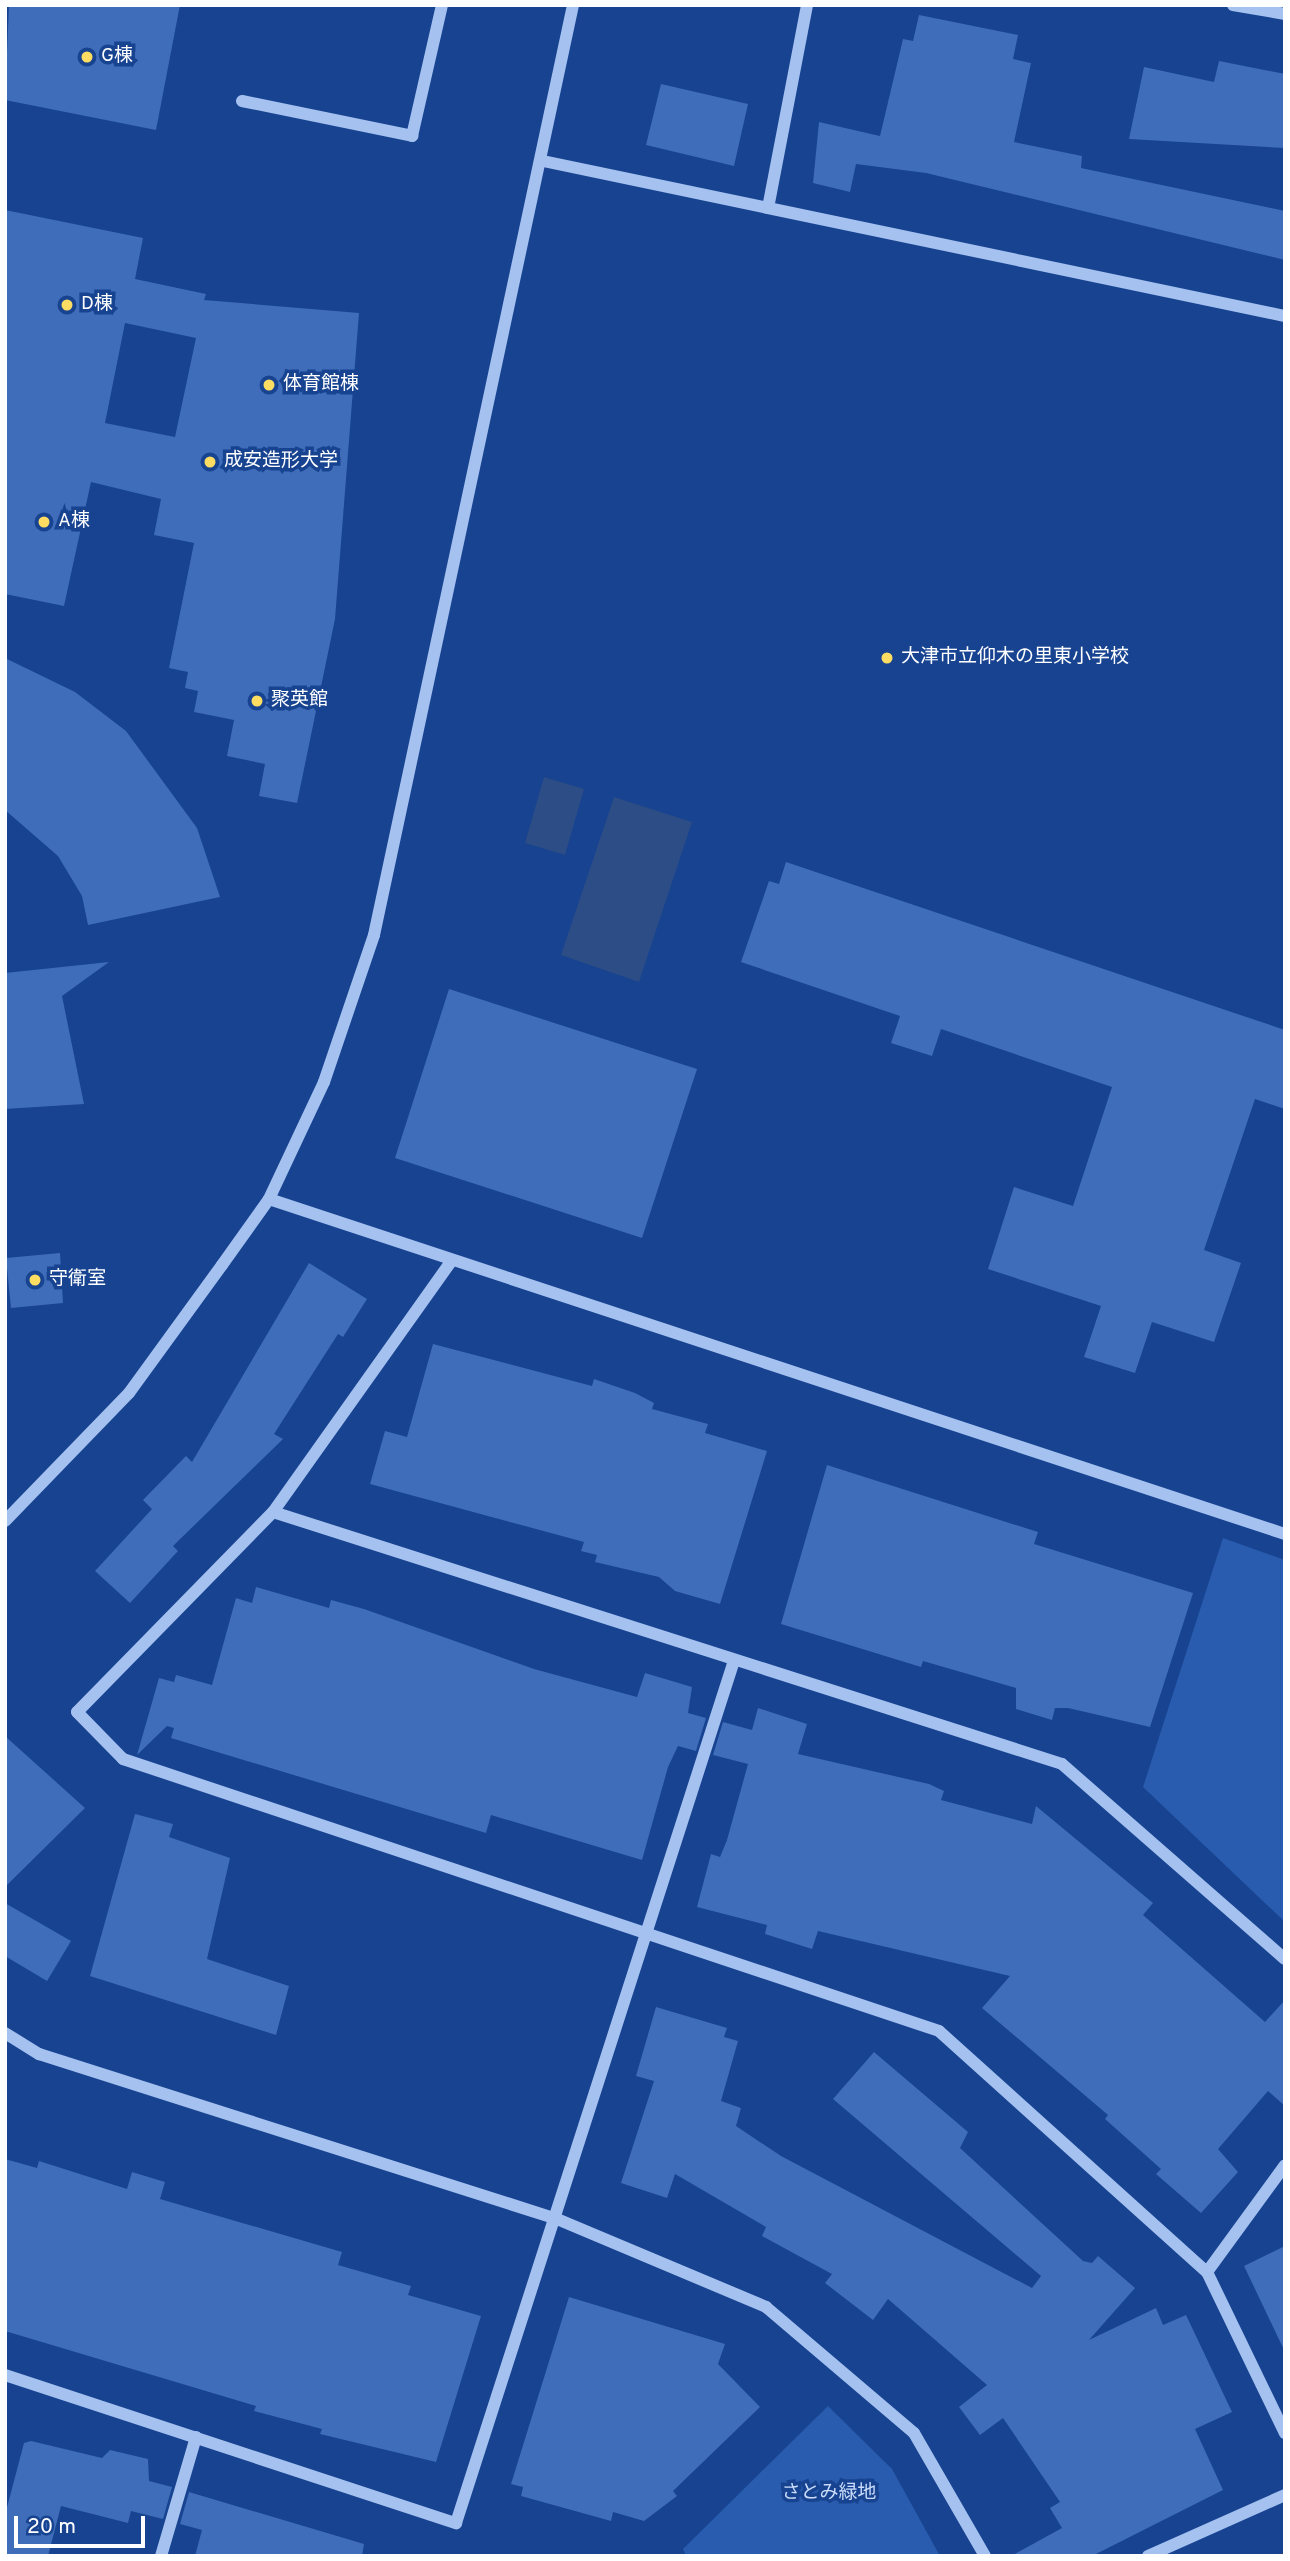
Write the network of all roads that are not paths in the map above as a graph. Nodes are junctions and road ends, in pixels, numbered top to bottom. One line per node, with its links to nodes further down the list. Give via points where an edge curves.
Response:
1 (442, 5): 6 (street, via 412,136)
2 (573, 5): 7 (street)
3 (807, 5): 8 (street)
4 (1233, 5): 5 (street)
5 (1285, 14)
6 (242, 101)
7 (543, 161): 8 (street); 10 (street, via 374,935 324,1082)
8 (768, 208): 9 (street)
9 (1285, 316)
10 (270, 1199): 11 (street); 13 (street, via 129,1393)
11 (450, 1263): 12 (street); 14 (street)
12 (273, 1513): 15 (street); 16 (street, via 77,1712 123,1759)
13 (5, 1521)
14 (1285, 1534)
15 (734, 1661): 16 (street); 17 (street, via 1062,1764)
16 (645, 1933): 20 (street); 21 (street, via 939,2031)
17 (1285, 1959)
18 (5, 2033): 20 (street, via 39,2054)
19 (1285, 2165): 21 (street)
20 (557, 2219): 24 (street, via 456,2523); 27 (street, via 766,2306 914,2433)
21 (1207, 2272): 23 (street)
22 (5, 2375): 24 (street)
23 (1285, 2433)
24 (196, 2437): 26 (street)
25 (1285, 2495): 28 (street)
26 (161, 2556)
27 (985, 2556)
28 (1148, 2556)

